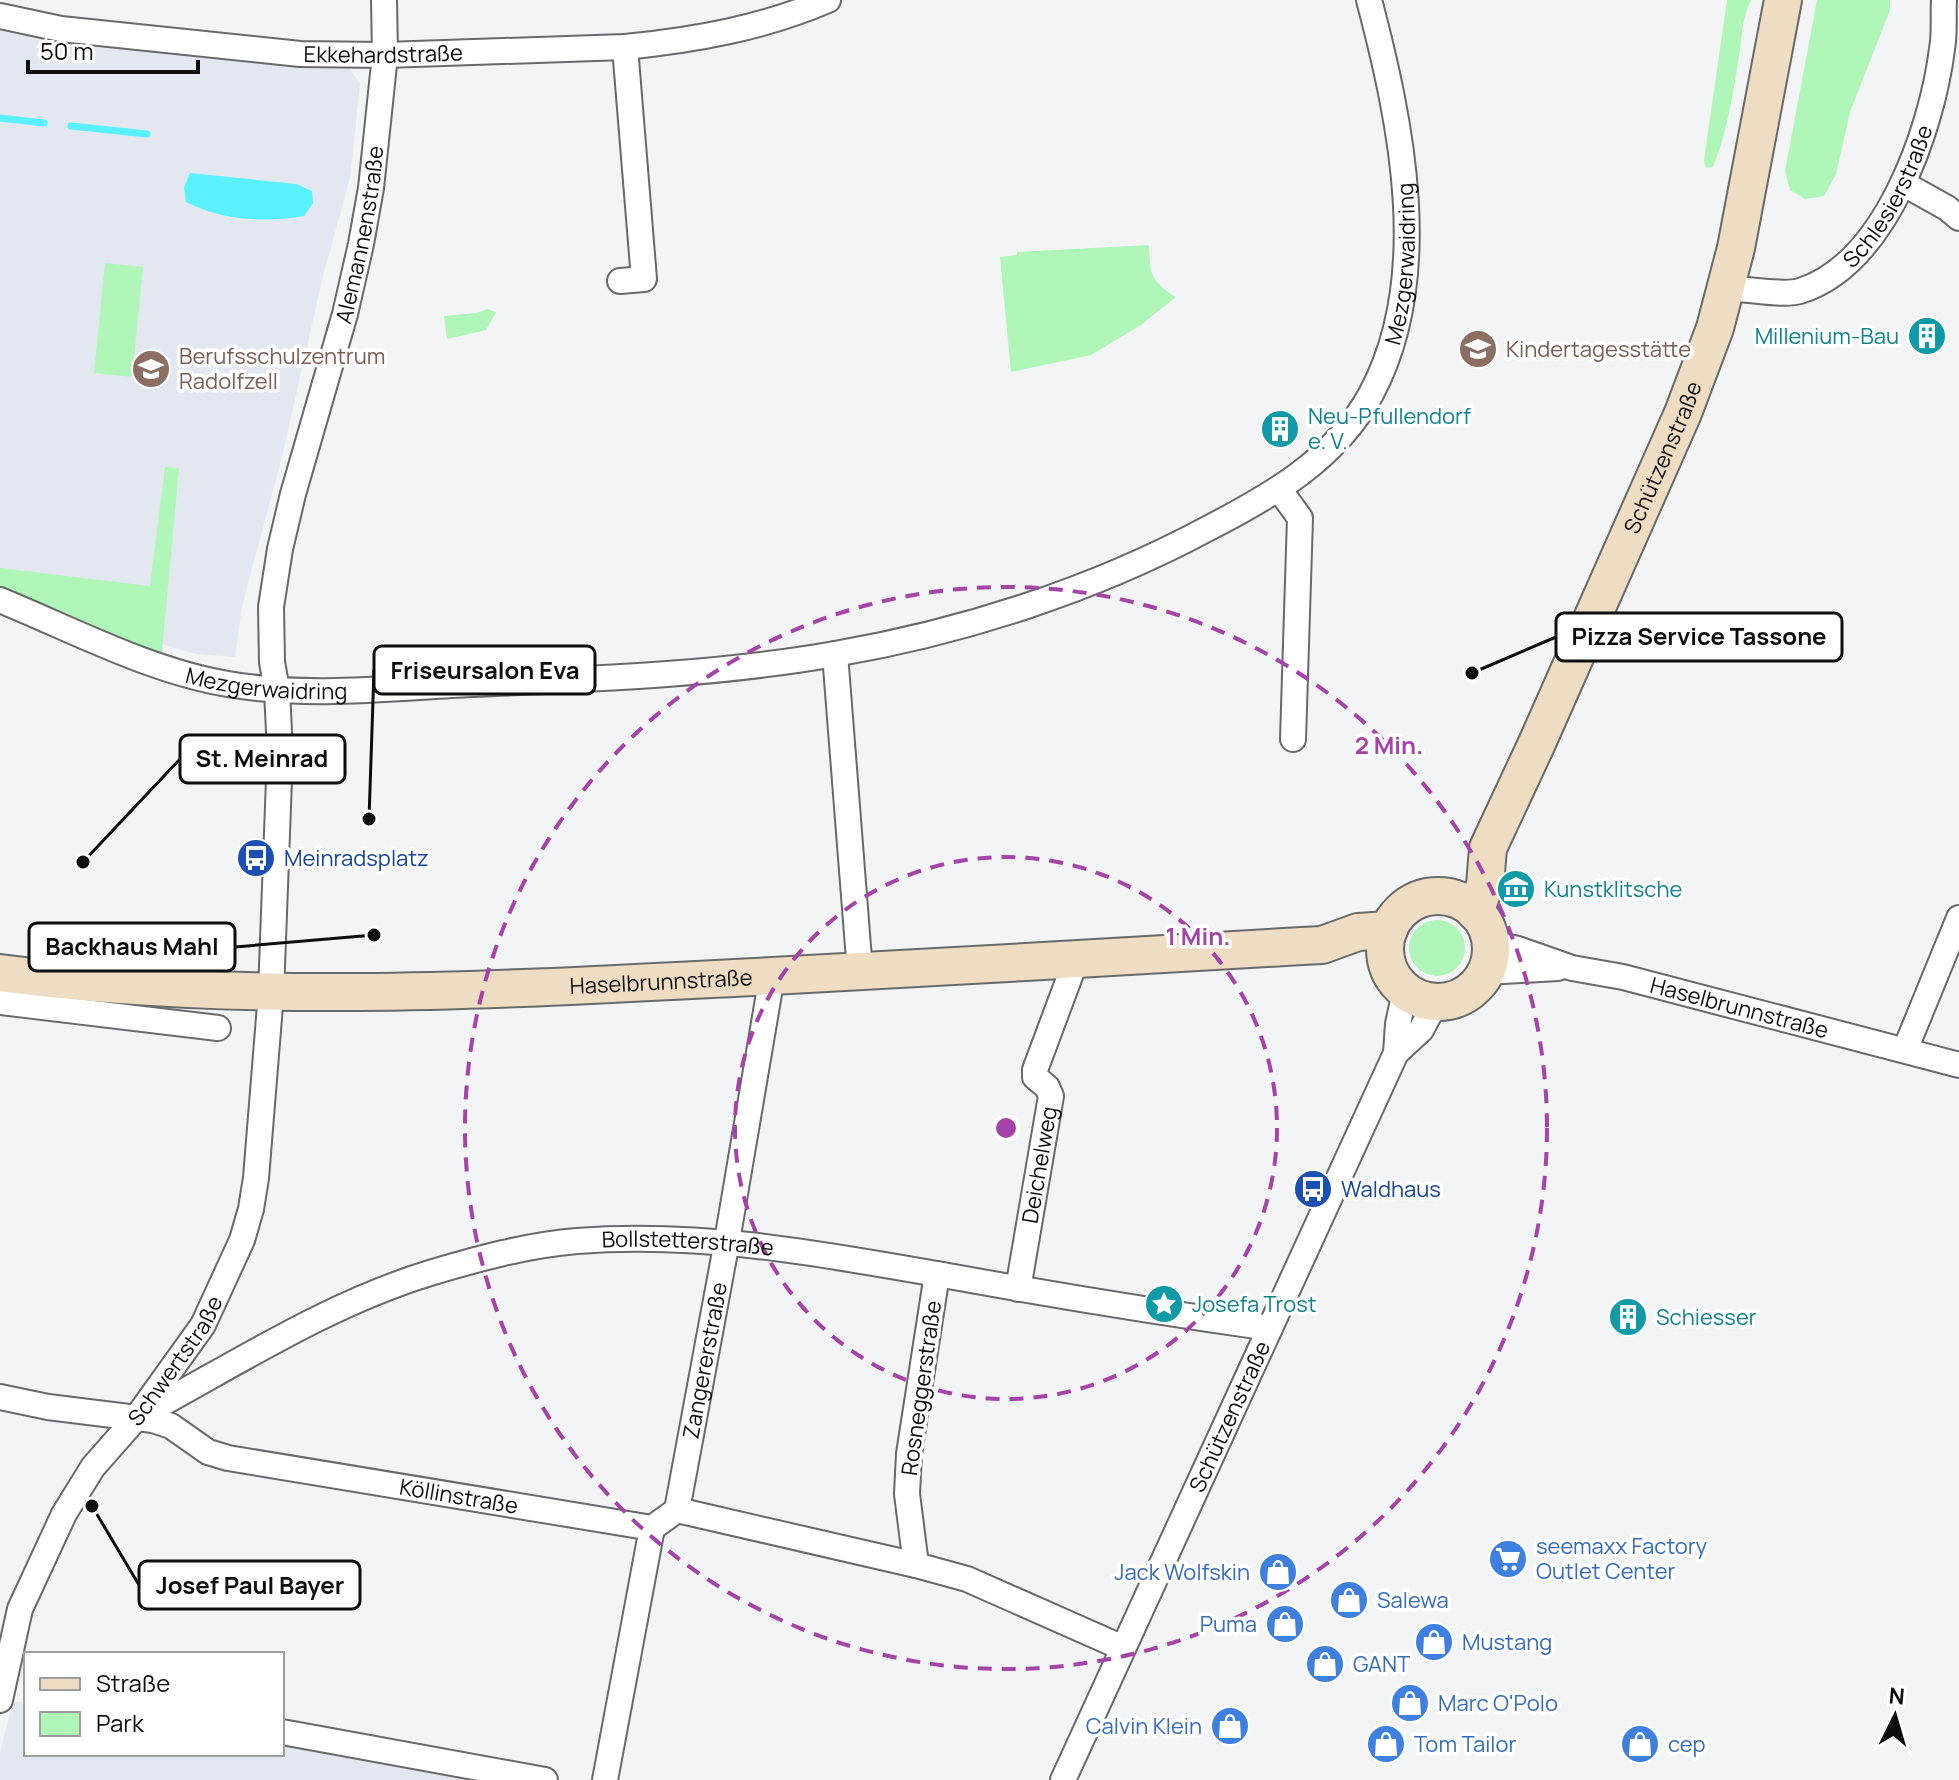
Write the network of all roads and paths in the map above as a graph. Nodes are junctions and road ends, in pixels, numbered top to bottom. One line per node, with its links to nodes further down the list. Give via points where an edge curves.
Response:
1 (384, 0): 8 (street, Alemannenstraße)
2 (828, 0): 7 (street, Ekkehardstraße, via 706,37)
3 (1369, 0): 13 (street, Mezgerwaidring, via 1404,172 1400,304 1384,365 1358,415 1316,462)
4 (1783, 0): 12 (main road, Schützenstraße)
5 (1944, 0): 9 (street, Schlesierstraße, via 1943,47 1929,117)
6 (0, 16): 8 (street, Ekkehardstraße, via 61,29 193,44)
7 (625, 47): 8 (street, Ekkehardstraße); 11 (street, via 644,279)
8 (385, 55): 16 (street, Alemannenstraße, via 359,256 280,549 270,632)
9 (1904, 184): 10 (street); 12 (street, Schlesierstraße, via 1872,235 1822,282 1797,292)
10 (1959, 218)
11 (620, 281)
12 (1727, 288): 19 (main road, Schützenstraße, via 1678,427 1488,848)
13 (1279, 489): 15 (street, Mezgerwaidring, via 1177,545 1073,588 940,631); 17 (street, via 1300,518)
14 (0, 600): 16 (street, Mezgerwaidring, via 175,672)
15 (835, 654): 16 (street, Mezgerwaidring, via 687,673); 22 (street)
16 (277, 690): 25 (street, Alemannenstraße, via 281,735)
17 (1293, 739)
18 (1959, 918): 29 (street)
19 (1474, 931): 20 (main road, via 1432,897 1418,900 1396,917); 26 (main road, via 1470,991 1460,997); 29 (street, Haselbrunnstraße, via 1572,968)
20 (1387, 944): 21 (main road, Haselbrunnstraße, via 1357,955 1322,945); 26 (main road, via 1396,982)
21 (1076, 960): 22 (main road, Haselbrunnstraße); 34 (street, Deichelweg, via 1035,1070 1051,1096)
22 (860, 972): 24 (main road, Haselbrunnstraße)
23 (0, 973): 25 (main road, Haselbrunnstraße)
24 (772, 976): 25 (main road, Haselbrunnstraße); 32 (street, Zangererstraße)
25 (271, 993): 37 (street, Schwertstraße, via 256,1178 242,1240 203,1325)
26 (1421, 996): 30 (street, Schützenstraße, via 1398,1024); 30 (street, Schützenstraße, via 1421,1030)
27 (0, 1002): 28 (street)
28 (218, 1028)
29 (1905, 1050): 31 (street, Haselbrunnstraße)
30 (1396, 1053): 35 (street, Schützenstraße)
31 (1959, 1065)
32 (727, 1241): 33 (street, Bollstetterstraße); 37 (street, Bollstetterstraße, via 574,1242 427,1274 321,1318); 38 (street, Zangererstraße)
33 (937, 1274): 34 (street, Bollstetterstraße); 40 (street, Rosneggerstraße, via 909,1454 907,1494)
34 (1018, 1289): 35 (street, Bollstetterstraße)
35 (1270, 1328): 41 (street, Schützenstraße)
36 (0, 1397): 37 (street, Köllinstraße)
37 (137, 1417): 39 (street, Köllinstraße, via 171,1426 228,1458); 42 (street, Schwertstraße, via 93,1467 58,1524 20,1609)
38 (677, 1510): 39 (street); 40 (street)
39 (652, 1528): 45 (street)
40 (916, 1565): 41 (street, via 967,1579)
41 (1123, 1648): 46 (street, Schützenstraße)
42 (7, 1687)
43 (284, 1732): 44 (street)
44 (545, 1780)
45 (605, 1780)
46 (1063, 1780)

